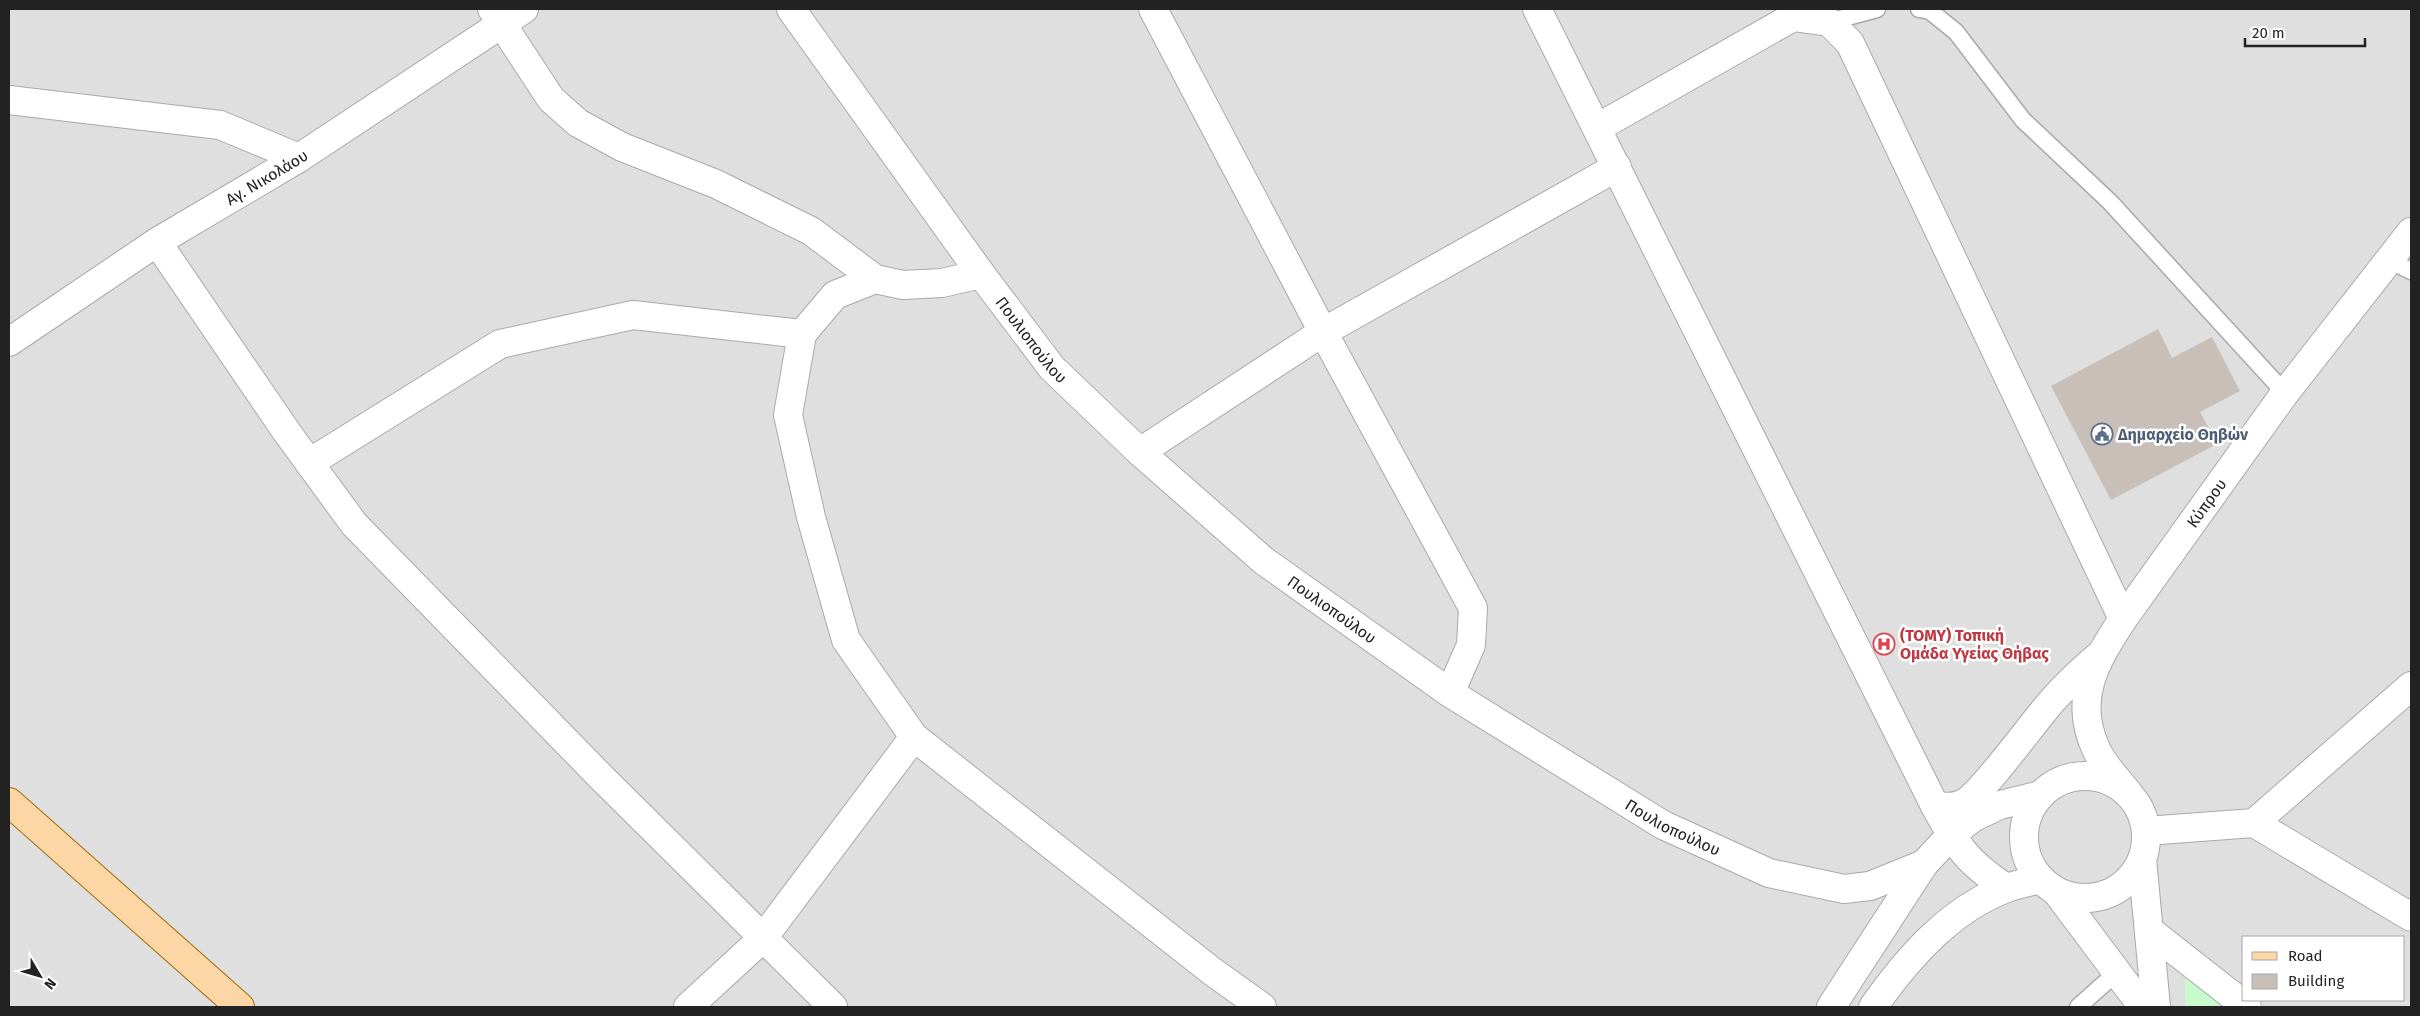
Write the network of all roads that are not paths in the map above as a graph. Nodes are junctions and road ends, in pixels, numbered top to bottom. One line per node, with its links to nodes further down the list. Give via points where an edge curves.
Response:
1 (524, 9): 8 (street, Αγ. Νικολάου)
2 (792, 9): 17 (street, Πουλιοπούλου)
3 (1154, 9): 19 (street)
4 (1537, 9): 11 (street)
5 (1877, 9): 9 (lane)
6 (1919, 9): 22 (lane, via 1930,11 1956,32 2023,120 2110,202)
7 (1791, 13): 9 (street); 11 (street)
8 (496, 16): 12 (street, Αγ. Νικολάου); 18 (street, via 551,99 578,123 622,147 716,184 811,231)
9 (1829, 22): 25 (street, via 1850,43)
10 (9, 100): 12 (street, via 220,126)
11 (1597, 128): 13 (street)
12 (299, 158): 15 (street, Αγ. Νικολάου)
13 (1617, 167): 19 (street); 33 (street)
14 (2411, 232): 16 (street, Κύπρου)
15 (156, 242): 21 (street, Αγ. Νικολάου); 24 (street)
16 (2400, 265): 22 (street, Κύπρου)
17 (981, 274): 18 (street, via 942,283 903,285); 23 (street, Πουλιοπούλου, via 1052,368)
18 (875, 279): 20 (street, via 835,295)
19 (1323, 332): 23 (street); 28 (street, via 1473,608 1472,644)
20 (802, 334): 24 (street, via 633,315 500,344); 29 (street, via 788,415 811,517 846,640)
21 (9, 342)
22 (2285, 393): 25 (street, Κύπρου)
23 (1140, 452): 28 (street, Πουλιοπούλου, via 1264,561)
24 (309, 463): 43 (street, via 354,524)
25 (2123, 619): 26 (street, Κύπρου)
26 (2101, 654): 30 (street, Κύπρου, via 2086,690 2086,724 2097,752); 33 (street, via 2051,702 1963,804)
27 (2411, 686): 34 (street)
28 (1450, 693): 38 (street, Πουλιοπούλου, via 1663,825 1769,873 1844,890 1870,886)
29 (914, 737): 43 (street); 48 (street, via 1205,966)
30 (2129, 794): 31 (street, via 2113,782 2094,776 2075,776 2056,783); 35 (street, via 2140,811)
31 (2041, 795): 36 (street, Πουλιοπούλου, via 2000,805 1974,817); 39 (street, via 2028,814 2024,836 2028,859)
32 (9, 802): 45 (main road)
33 (1935, 806): 36 (street)
34 (2254, 824): 35 (street); 41 (street)
35 (2146, 830): 37 (street)
36 (1951, 835): 38 (street, Πουλιοπούλου); 40 (street, via 1978,870)
37 (2142, 859): 39 (street, via 2128,880 2106,894 2081,898); 42 (street)
38 (1924, 864): 49 (street)
39 (2048, 885): 40 (street); 44 (street)
40 (2006, 888): 50 (street, via 1952,919 1922,946 1892,980)
41 (2411, 916)
42 (2150, 931): 53 (street); 54 (street)
43 (763, 938): 46 (street); 47 (street)
44 (2116, 973): 51 (lane); 52 (street)
45 (240, 1007)
46 (688, 1007)
47 (833, 1007)
48 (1262, 1007)
49 (1831, 1007)
50 (1874, 1007)
51 (2078, 1007)
52 (2142, 1007)
53 (2156, 1007)
54 (2248, 1007)

